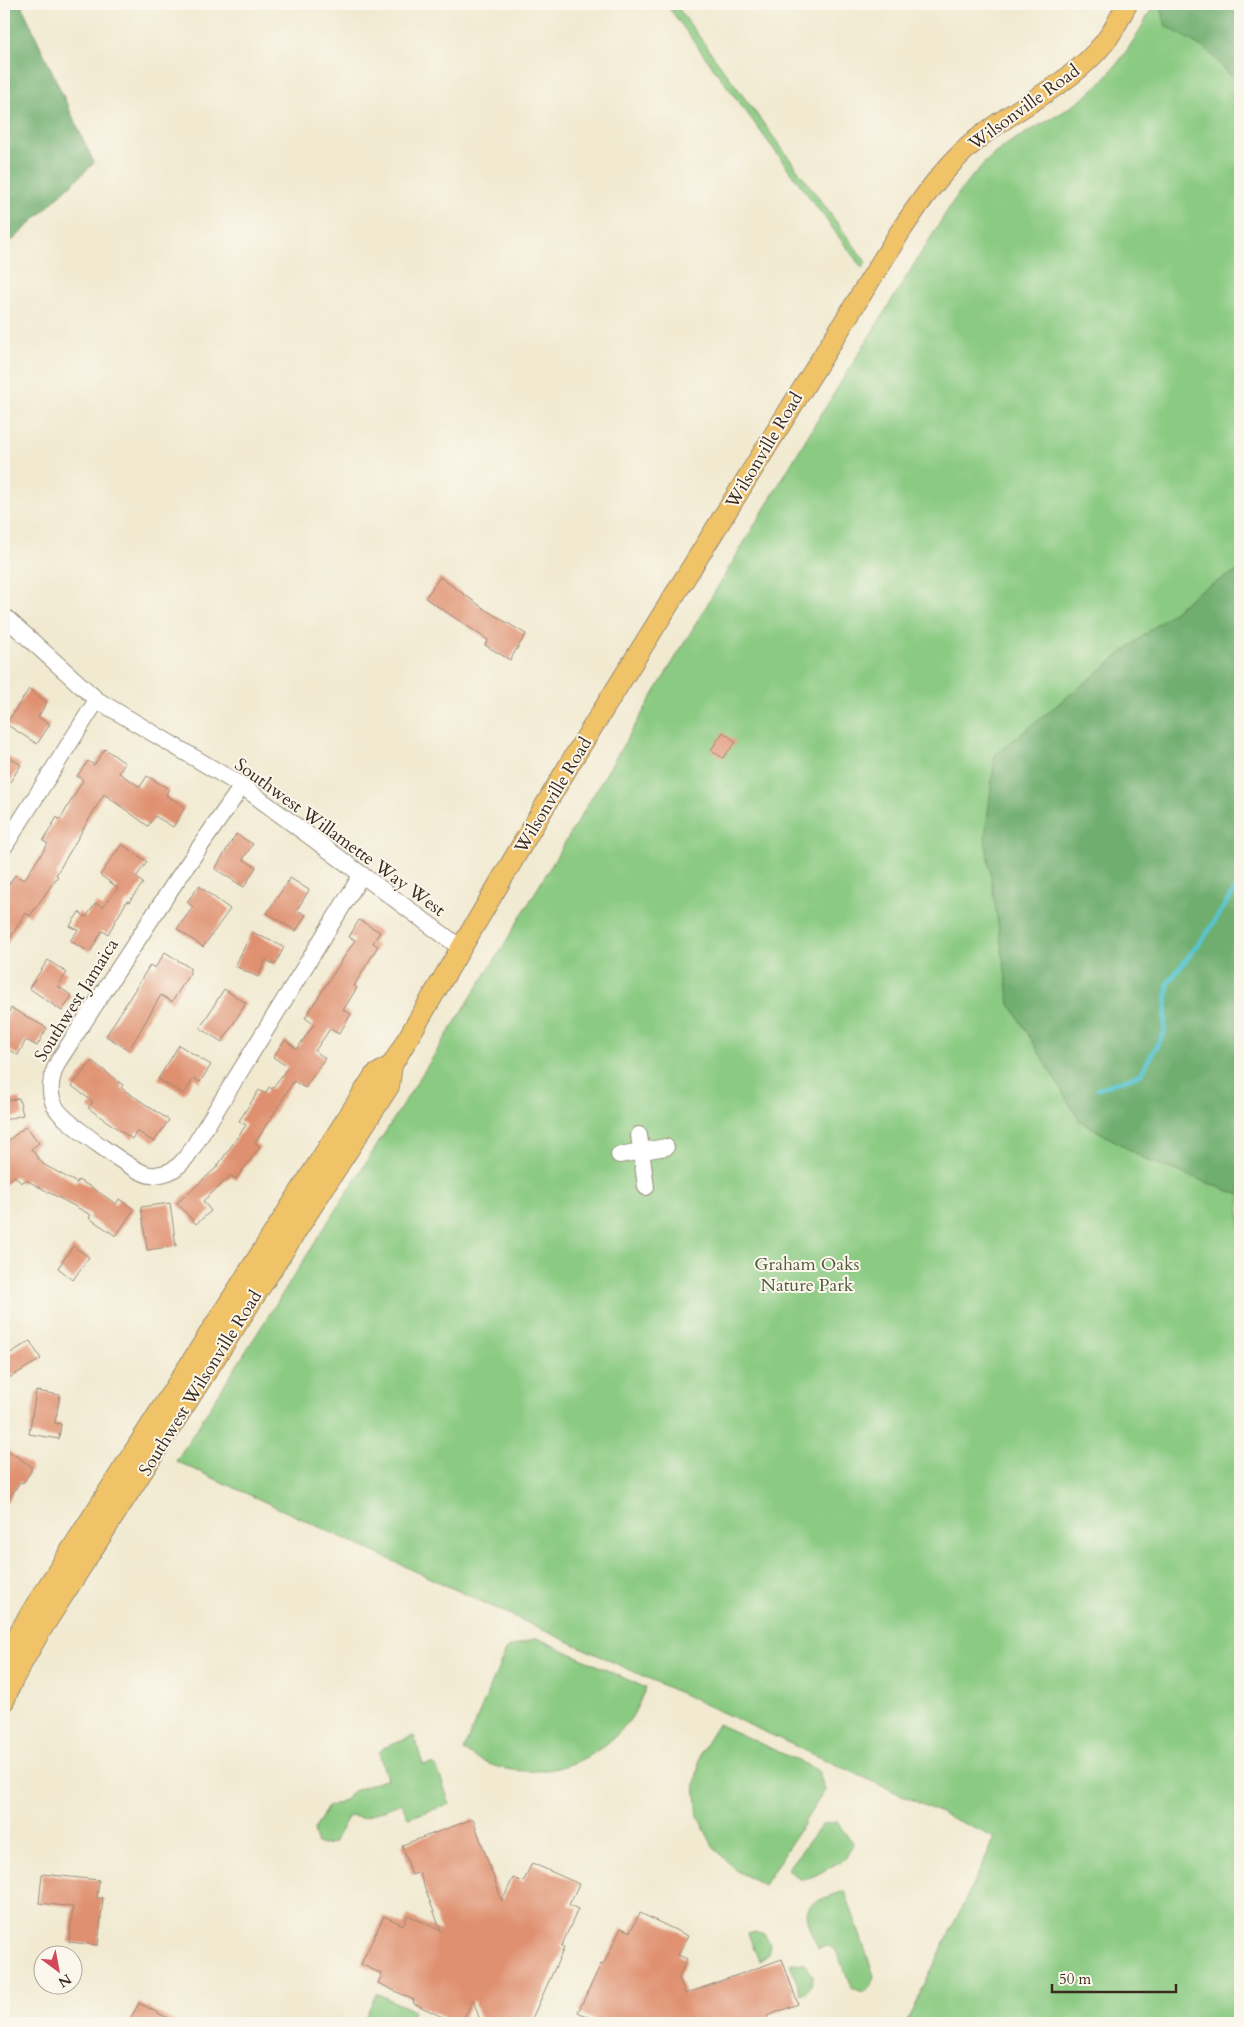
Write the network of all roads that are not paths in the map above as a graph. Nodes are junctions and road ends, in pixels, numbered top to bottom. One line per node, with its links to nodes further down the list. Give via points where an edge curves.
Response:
1 (1127, 4): 7 (main road, Wilsonville Road, via 1105,42 1085,63 975,141 948,167 914,211 572,760)
2 (4, 616): 3 (street, Southwest Willamette Way West)
3 (96, 700): 4 (street, Southwest Willamette Way West); 5 (street)
4 (242, 786): 6 (street, Southwest Willamette Way West); 6 (street, Southwest Jamaica, via 172,887 52,1073 50,1090 58,1110 73,1124 134,1169 150,1175 166,1173 179,1166)
5 (4, 847)
6 (361, 876): 7 (street, Southwest Willamette Way West)
7 (461, 948): 8 (main road, Southwest Wilsonville Road)
8 (392, 1065): 13 (main road, Southwest Wilsonville Road, via 374,1076 368,1084); 14 (main road, Southwest Wilsonville Road, via 389,1086 39,1634)
9 (640, 1143): 10 (street); 11 (street); 12 (street)
10 (666, 1147)
11 (619, 1154)
12 (646, 1187)
13 (4, 1658)
14 (4, 1700)

